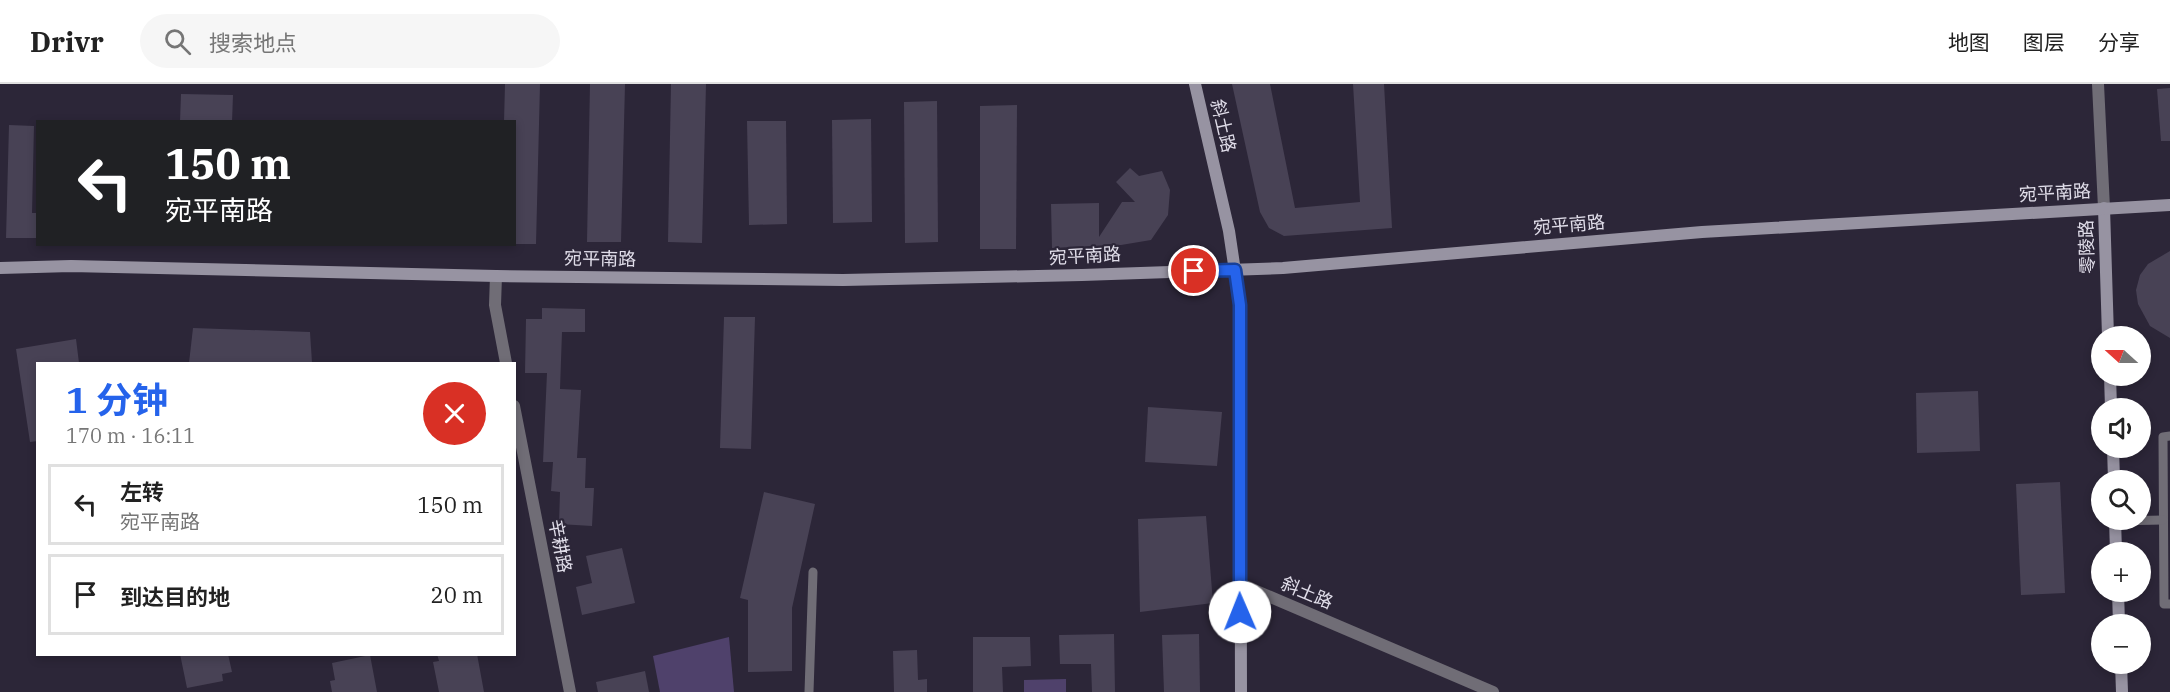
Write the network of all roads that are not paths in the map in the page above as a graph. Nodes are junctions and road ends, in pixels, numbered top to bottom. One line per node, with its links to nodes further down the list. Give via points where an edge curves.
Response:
1 (1195, 84): 6 (main road, 斜土路)
2 (2098, 84): 4 (street, 零陵路)
3 (2170, 205): 4 (main road, 宛平南路)
4 (2104, 208): 6 (main road, 宛平南路, via 1702,232); 8 (main road, 零陵路)
5 (0, 268): 7 (main road, 宛平南路)
6 (1235, 270): 7 (main road, 宛平南路, via 843,280); 15 (main road, 斜土路, via 1240,305)
7 (496, 276): 9 (street, via 495,305)
8 (2108, 326)
9 (506, 362)
10 (516, 416): 18 (street, 辛耕路)
11 (2170, 436): 13 (lane, via 2163,437)
12 (2151, 520): 13 (lane)
13 (2163, 520): 16 (lane, via 2164,604)
14 (813, 572): 19 (lane)
15 (1240, 584): 20 (main road); 21 (street, 斜土路)
16 (2170, 603)
17 (2121, 674): 22 (main road)
18 (570, 692)
19 (809, 692)
20 (1241, 692)
21 (1493, 692)
22 (2122, 692)

